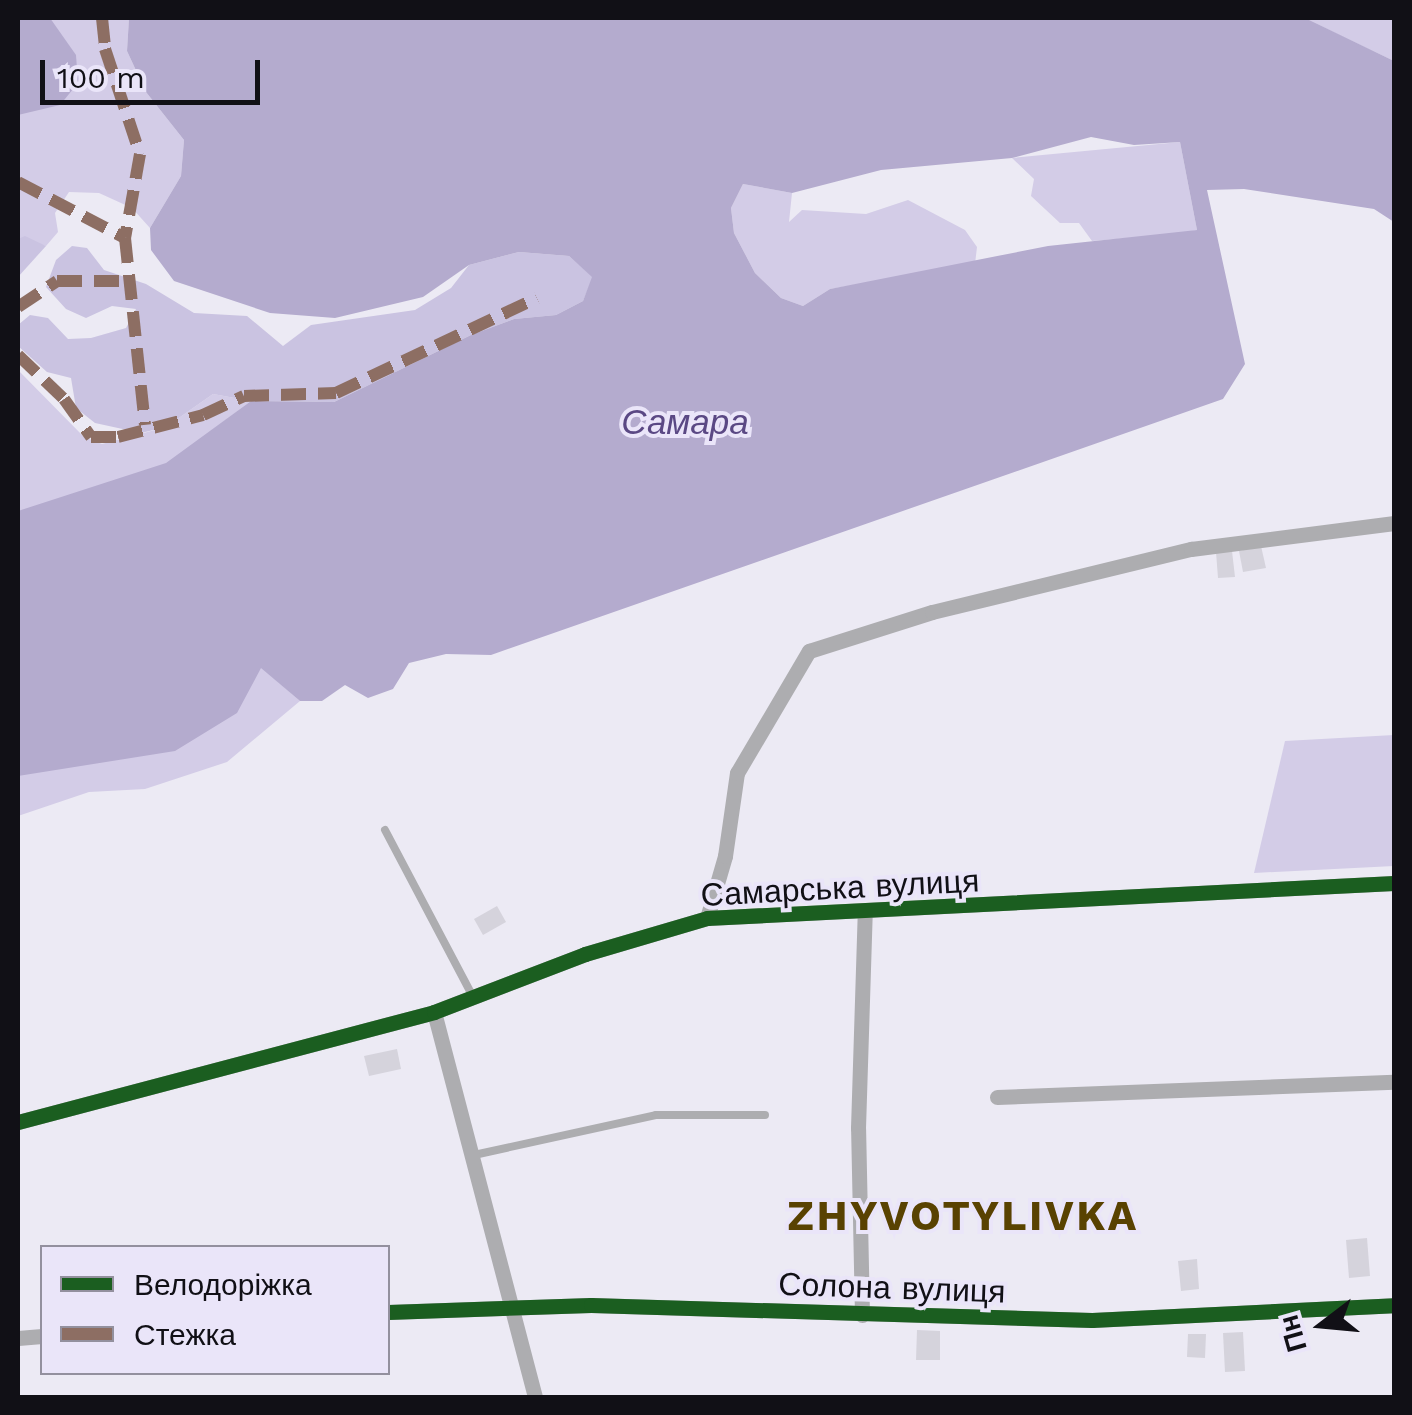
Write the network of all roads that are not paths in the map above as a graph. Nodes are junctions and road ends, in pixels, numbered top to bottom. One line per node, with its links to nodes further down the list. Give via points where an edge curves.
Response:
1 (1394, 523): 5 (street, Самарська вулиця, via 1191,548 932,612 809,651 737,774)
2 (385, 830): 6 (lane)
3 (1394, 883): 4 (street, Самарська вулиця)
4 (866, 911): 5 (street, Самарська вулиця); 16 (street, via 858,1128)
5 (707, 918): 6 (street, Самарська вулиця, via 584,954)
6 (472, 998): 7 (street, Самарська вулиця)
7 (434, 1012): 11 (street, Самарська вулиця); 12 (street)
8 (1394, 1082): 9 (street)
9 (997, 1097)
10 (764, 1115): 12 (lane, via 656,1115)
11 (18, 1122)
12 (474, 1155): 13 (street)
13 (510, 1305): 15 (street, Солона вулиця); 16 (street, Солона вулиця); 17 (street)
14 (1394, 1305): 16 (street, Солона вулиця, via 1092,1320)
15 (390, 1312)
16 (862, 1315)
17 (535, 1398)

